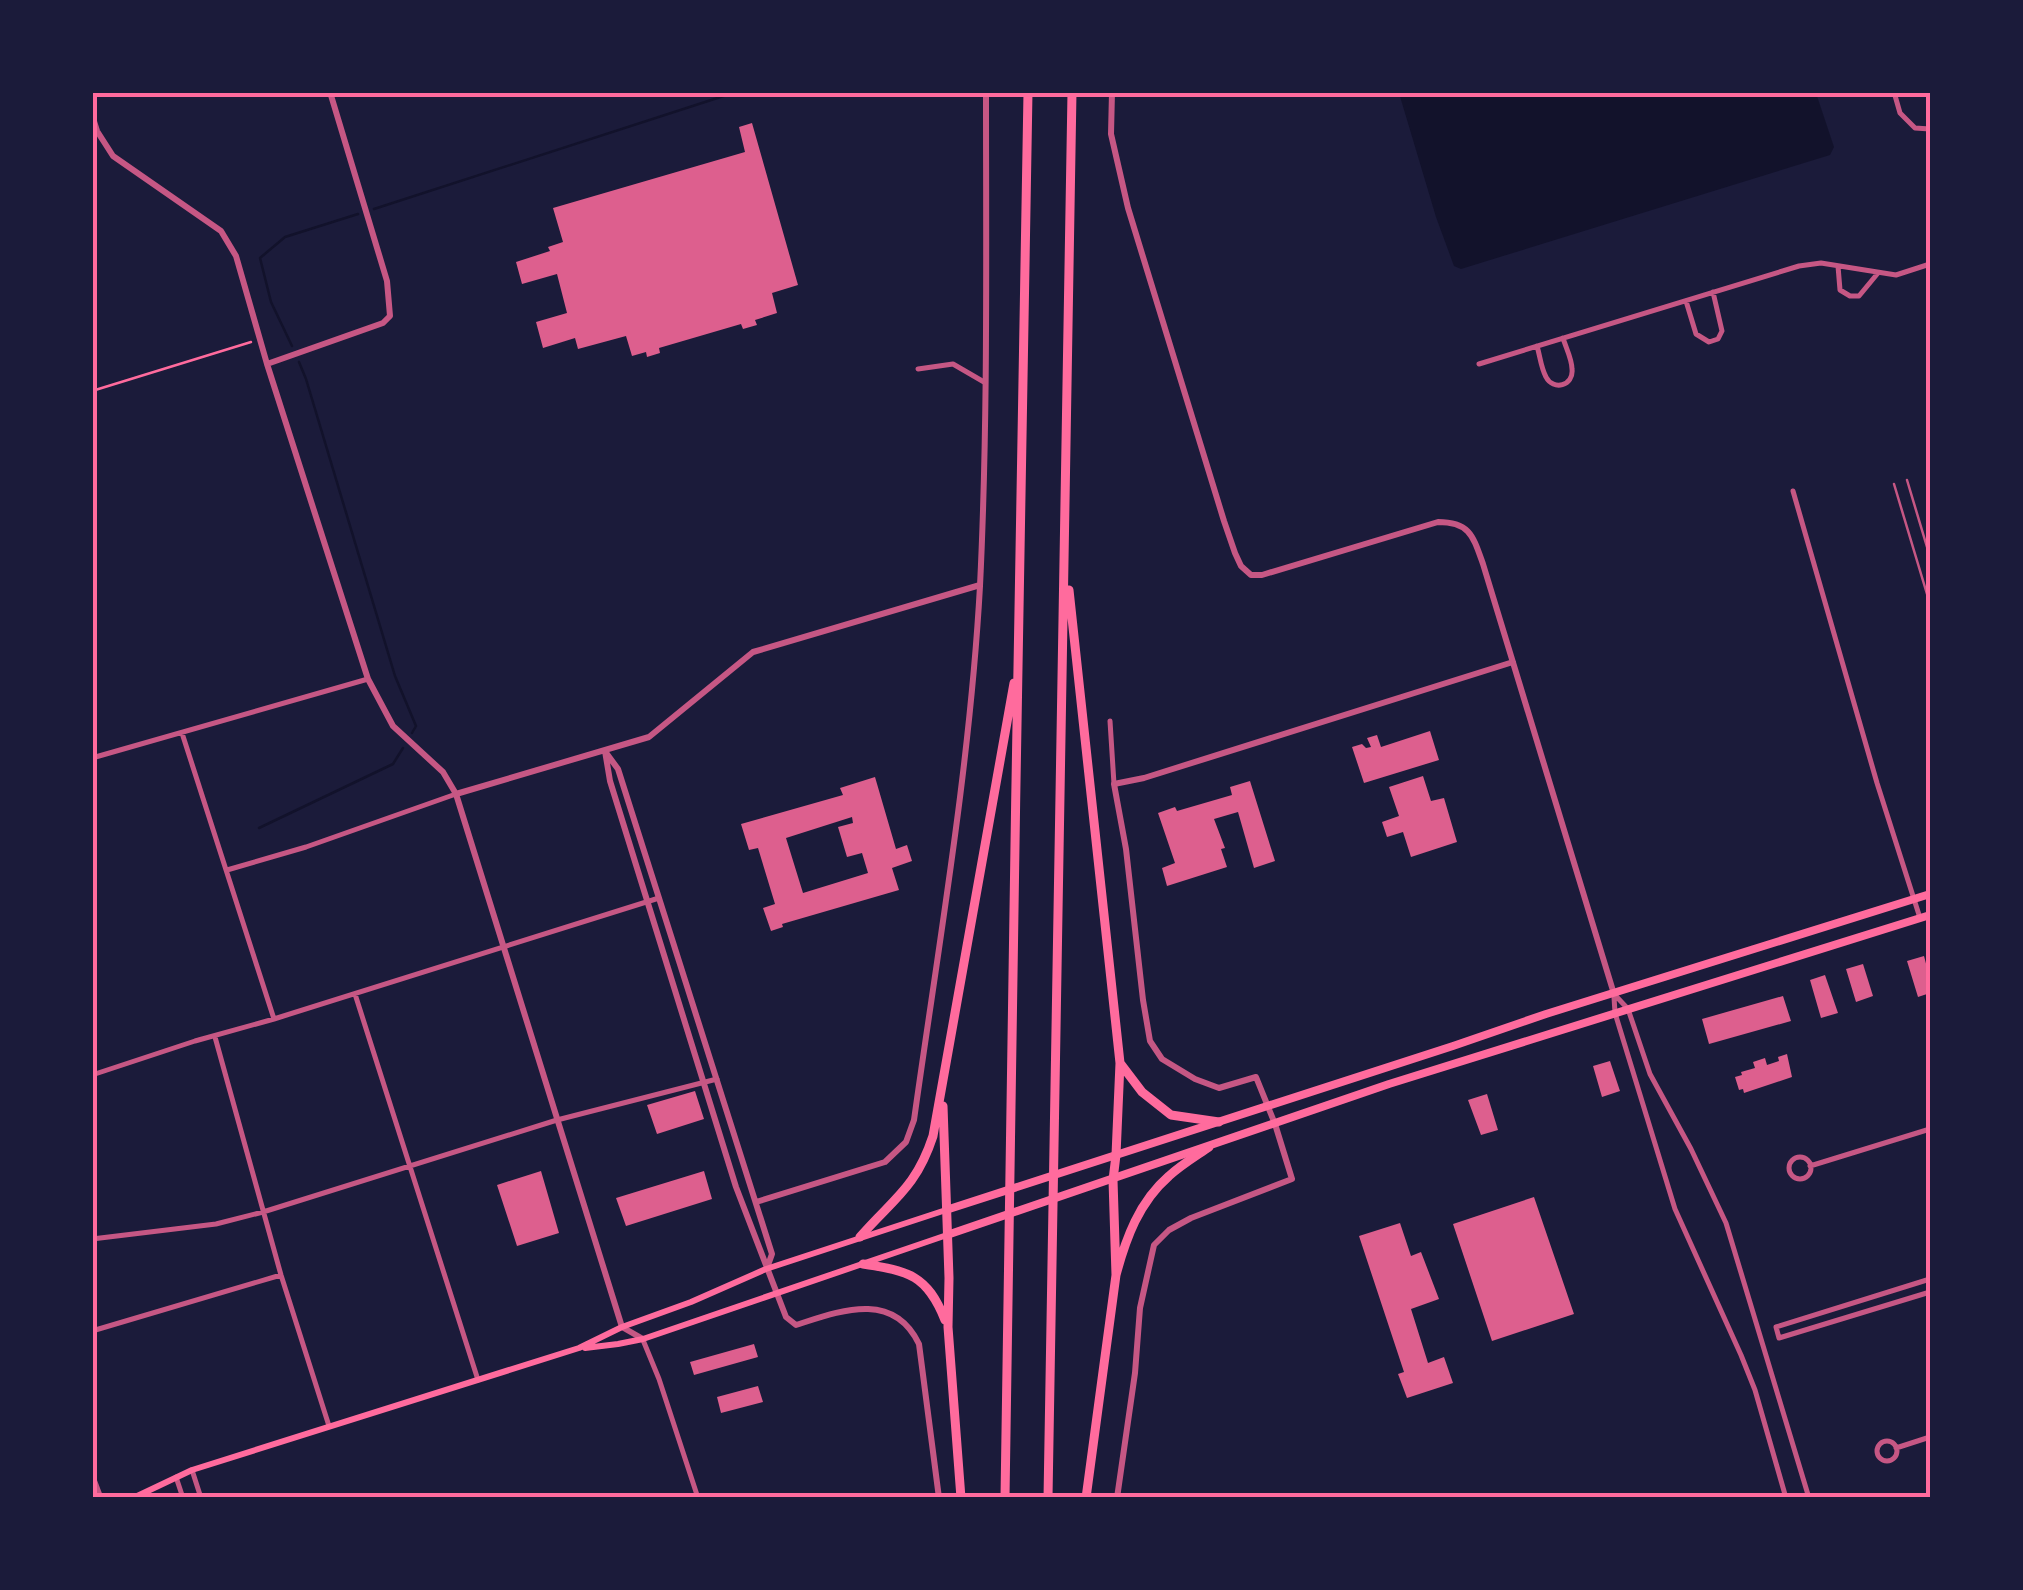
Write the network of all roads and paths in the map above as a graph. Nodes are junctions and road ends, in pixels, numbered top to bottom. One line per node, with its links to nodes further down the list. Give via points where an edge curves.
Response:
1 (330, 92): 17 (street, via 387,281 390,316)
2 (986, 92): 20 (street)
3 (1028, 92): 29 (highway)
4 (1072, 92): 25 (highway)
5 (1112, 92): 30 (street, via 1111,134 1128,208 1241,566 1262,575 1453,522 1473,537)
6 (1894, 92): 8 (street, via 1914,128)
7 (93, 121): 17 (street, via 113,156 221,231 236,256)
8 (1930, 128)
9 (1930, 264): 11 (street)
10 (1838, 266): 11 (street); 11 (street, via 1840,290 1850,296 1859,296); 12 (street, via 1799,266)
11 (1878, 274)
12 (1713, 292): 13 (street); 13 (street, via 1722,332 1709,342 1696,334)
13 (1686, 301): 14 (street)
14 (1562, 338): 16 (street); 16 (street, via 1573,370 1564,385 1547,380)
15 (252, 342): 21 (path)
16 (1537, 346): 18 (street)
17 (267, 364): 31 (street)
18 (1478, 364)
19 (918, 369): 20 (street, via 954,364)
20 (984, 382): 27 (street)
21 (92, 391)
22 (1907, 480): 26 (lane)
23 (1894, 484): 28 (lane)
24 (1793, 492): 41 (street)
25 (1064, 552): 52 (highway); 102 (highway)
26 (1930, 557)
27 (980, 585): 34 (street, via 754,652 650,737); 69 (street, via 954,844 914,1120 906,1142 884,1162)
28 (1930, 604)
29 (1018, 658): 58 (highway); 101 (highway)
30 (1513, 662): 36 (street); 47 (street)
31 (368, 679): 33 (street); 37 (street, via 393,726)
32 (1110, 721): 36 (street)
33 (182, 733): 35 (street); 38 (street)
34 (605, 751): 37 (street); 40 (street, via 618,769); 42 (street)
35 (92, 758)
36 (1114, 784): 59 (street, via 1150,1042 1162,1058 1218,1088 1256,1077)
37 (456, 794): 38 (street); 45 (street)
38 (227, 870): 50 (street)
39 (1930, 894): 41 (main road)
40 (660, 898): 42 (street); 55 (street)
41 (1915, 899): 44 (street); 47 (main road)
42 (648, 902): 45 (street); 56 (street)
43 (1930, 914): 44 (main road)
44 (1920, 918): 48 (main road)
45 (504, 947): 46 (street); 60 (street)
46 (355, 994): 50 (street); 66 (street)
47 (1614, 994): 48 (street); 49 (street); 53 (main road)
48 (1628, 1010): 49 (main road); 106 (street, via 1650,1074 1726,1223)
49 (1615, 1013): 57 (main road); 105 (street, via 1674,1209 1741,1354)
50 (274, 1019): 51 (street)
51 (215, 1037): 54 (street); 71 (street)
52 (1120, 1062): 61 (highway, via 1171,1115); 65 (highway)
53 (1390, 1066): 57 (street); 59 (main road)
54 (92, 1075)
55 (717, 1079): 56 (street); 69 (street)
56 (704, 1082): 60 (street); 76 (street)
57 (1396, 1082): 62 (main road)
58 (942, 1091): 70 (highway); 73 (highway, via 924,1164)
59 (1266, 1106): 61 (main road); 62 (street)
60 (557, 1120): 66 (street); 82 (street)
61 (1219, 1122): 65 (main road)
62 (1275, 1124): 64 (main road); 104 (street, via 1292,1179 1191,1218 1154,1245)
63 (1930, 1128): 67 (street)
64 (1209, 1147): 68 (main road); 78 (highway, via 1144,1203)
65 (1116, 1155): 68 (highway); 70 (main road)
66 (410, 1166): 71 (street); 87 (street)
67 (1810, 1166): 67 (street, via 1798,1158 1790,1172 1802,1179)
68 (1113, 1180): 72 (main road); 78 (highway)
69 (756, 1202): 76 (street, via 772,1254)
70 (946, 1210): 72 (highway); 73 (main road)
71 (263, 1212): 74 (street); 77 (street)
72 (947, 1236): 75 (main road); 83 (highway)
73 (860, 1237): 76 (main road)
74 (92, 1239)
75 (864, 1264): 81 (main road); 83 (highway, via 900,1270 924,1284)
76 (766, 1269): 81 (street); 82 (main road)
77 (281, 1274): 84 (street); 88 (street)
78 (1116, 1275): 103 (highway)
79 (1930, 1279): 80 (street, via 1776,1326 1779,1338)
80 (1930, 1292)
81 (776, 1294): 85 (main road); 99 (street, via 796,1325 864,1309 894,1316 912,1332)
82 (622, 1327): 85 (street); 86 (main road)
83 (948, 1327): 100 (highway)
84 (92, 1331)
85 (643, 1338): 86 (main road); 98 (street)
86 (579, 1348): 87 (main road)
87 (478, 1380): 88 (main road)
88 (328, 1426): 91 (main road)
89 (1930, 1437): 90 (street)
90 (1896, 1448): 90 (street, via 1882,1442 1876,1453 1890,1461)
91 (192, 1470): 93 (main road); 97 (street)
92 (92, 1474): 94 (street)
93 (176, 1477): 95 (main road); 96 (street)
94 (101, 1498)
95 (133, 1498)
96 (183, 1498)
97 (201, 1498)
98 (698, 1498)
99 (939, 1498)
100 (960, 1498)
101 (1005, 1498)
102 (1048, 1498)
103 (1086, 1498)
104 (1117, 1498)
105 (1786, 1498)
106 (1809, 1498)

